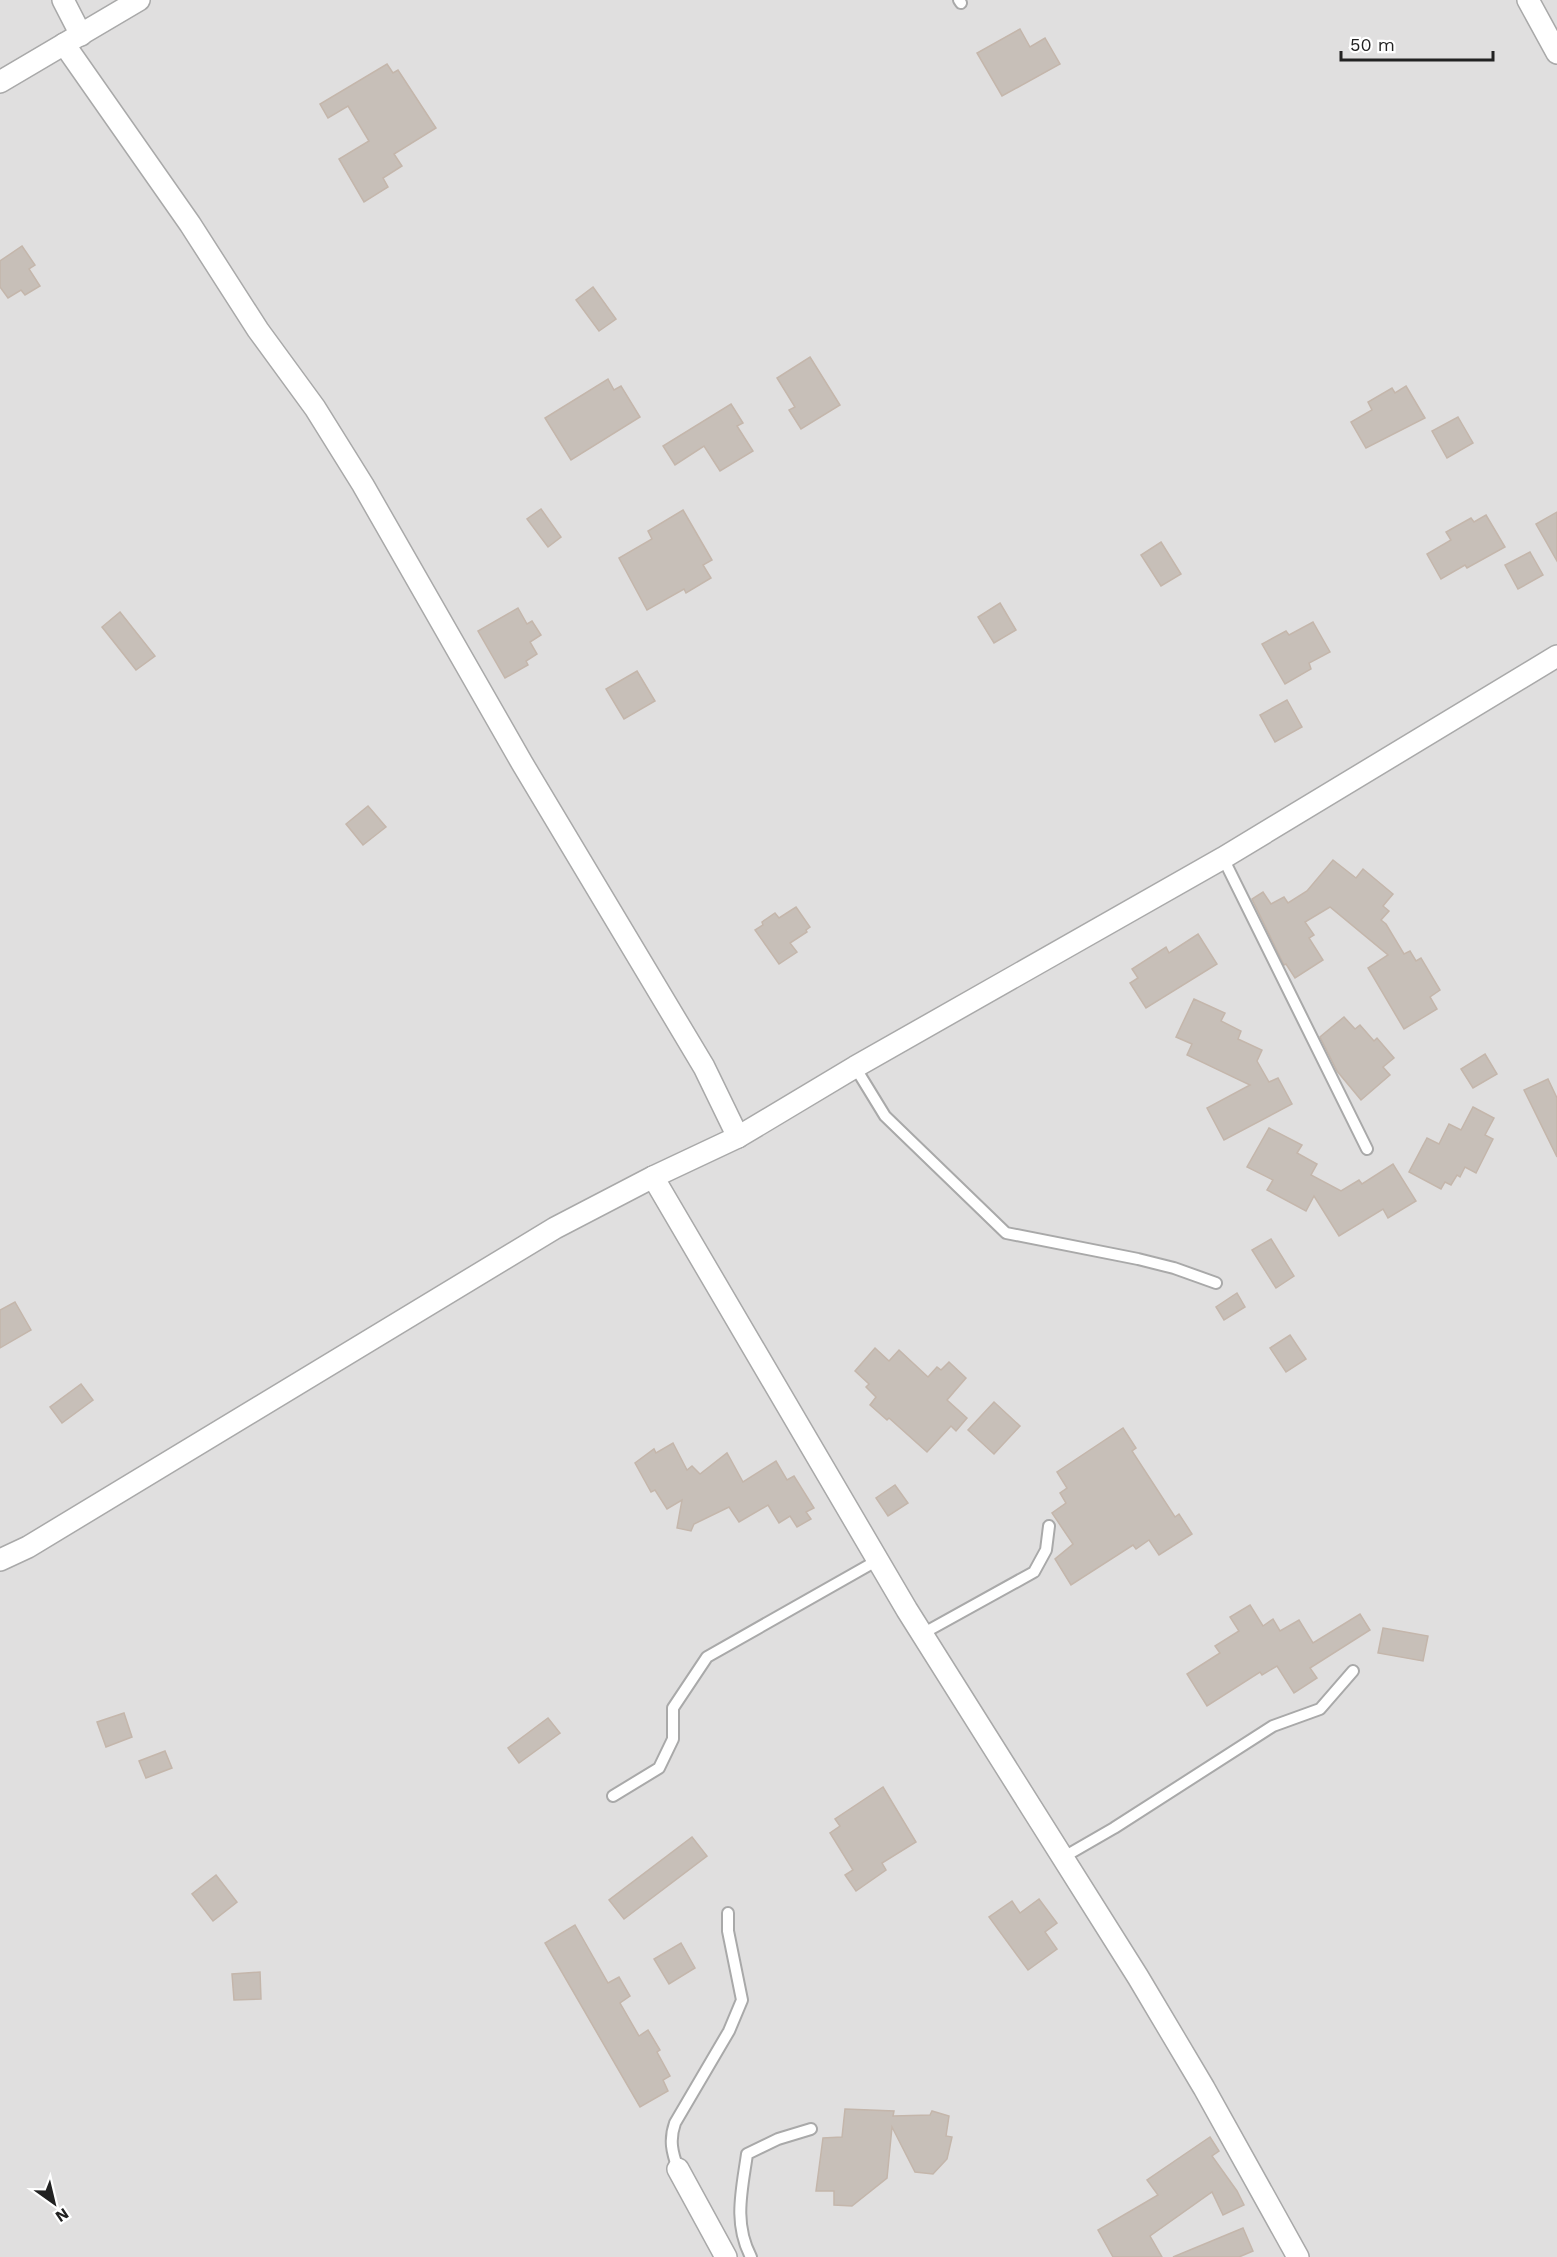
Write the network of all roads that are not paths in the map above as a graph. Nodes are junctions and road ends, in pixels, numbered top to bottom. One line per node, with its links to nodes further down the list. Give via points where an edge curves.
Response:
1 (63, 0): 4 (street)
2 (139, 0): 4 (street)
3 (1528, 0): 5 (street)
4 (72, 40): 6 (street); 10 (street, via 258,330 315,408 363,485 522,764 704,1066)
5 (1557, 53)
6 (0, 82)
7 (1557, 656): 8 (street)
8 (1223, 858): 9 (street); 11 (lane)
9 (855, 1067): 10 (street); 13 (lane, via 885,1116 1006,1233 1138,1258)
10 (738, 1137): 12 (street)
11 (1367, 1149)
12 (653, 1177): 15 (street, via 555,1228 28,1547); 16 (street)
13 (1216, 1283)
14 (1049, 1526): 17 (lane, via 1046,1550 1034,1572)
15 (0, 1560)
16 (878, 1560): 17 (street); 19 (lane, via 707,1657 673,1708 673,1739 659,1768)
17 (922, 1634): 20 (street)
18 (1353, 1671): 20 (lane, via 1320,1709 1273,1726)
19 (613, 1797)
20 (1062, 1858): 26 (street, via 1204,2088)
21 (728, 1913): 23 (lane, via 742,2000 729,2031 675,2123 670,2145)
22 (811, 2129): 25 (lane, via 747,2154 739,2221)
23 (678, 2169): 24 (street)
24 (726, 2257)
25 (751, 2257)
26 (1298, 2257)

